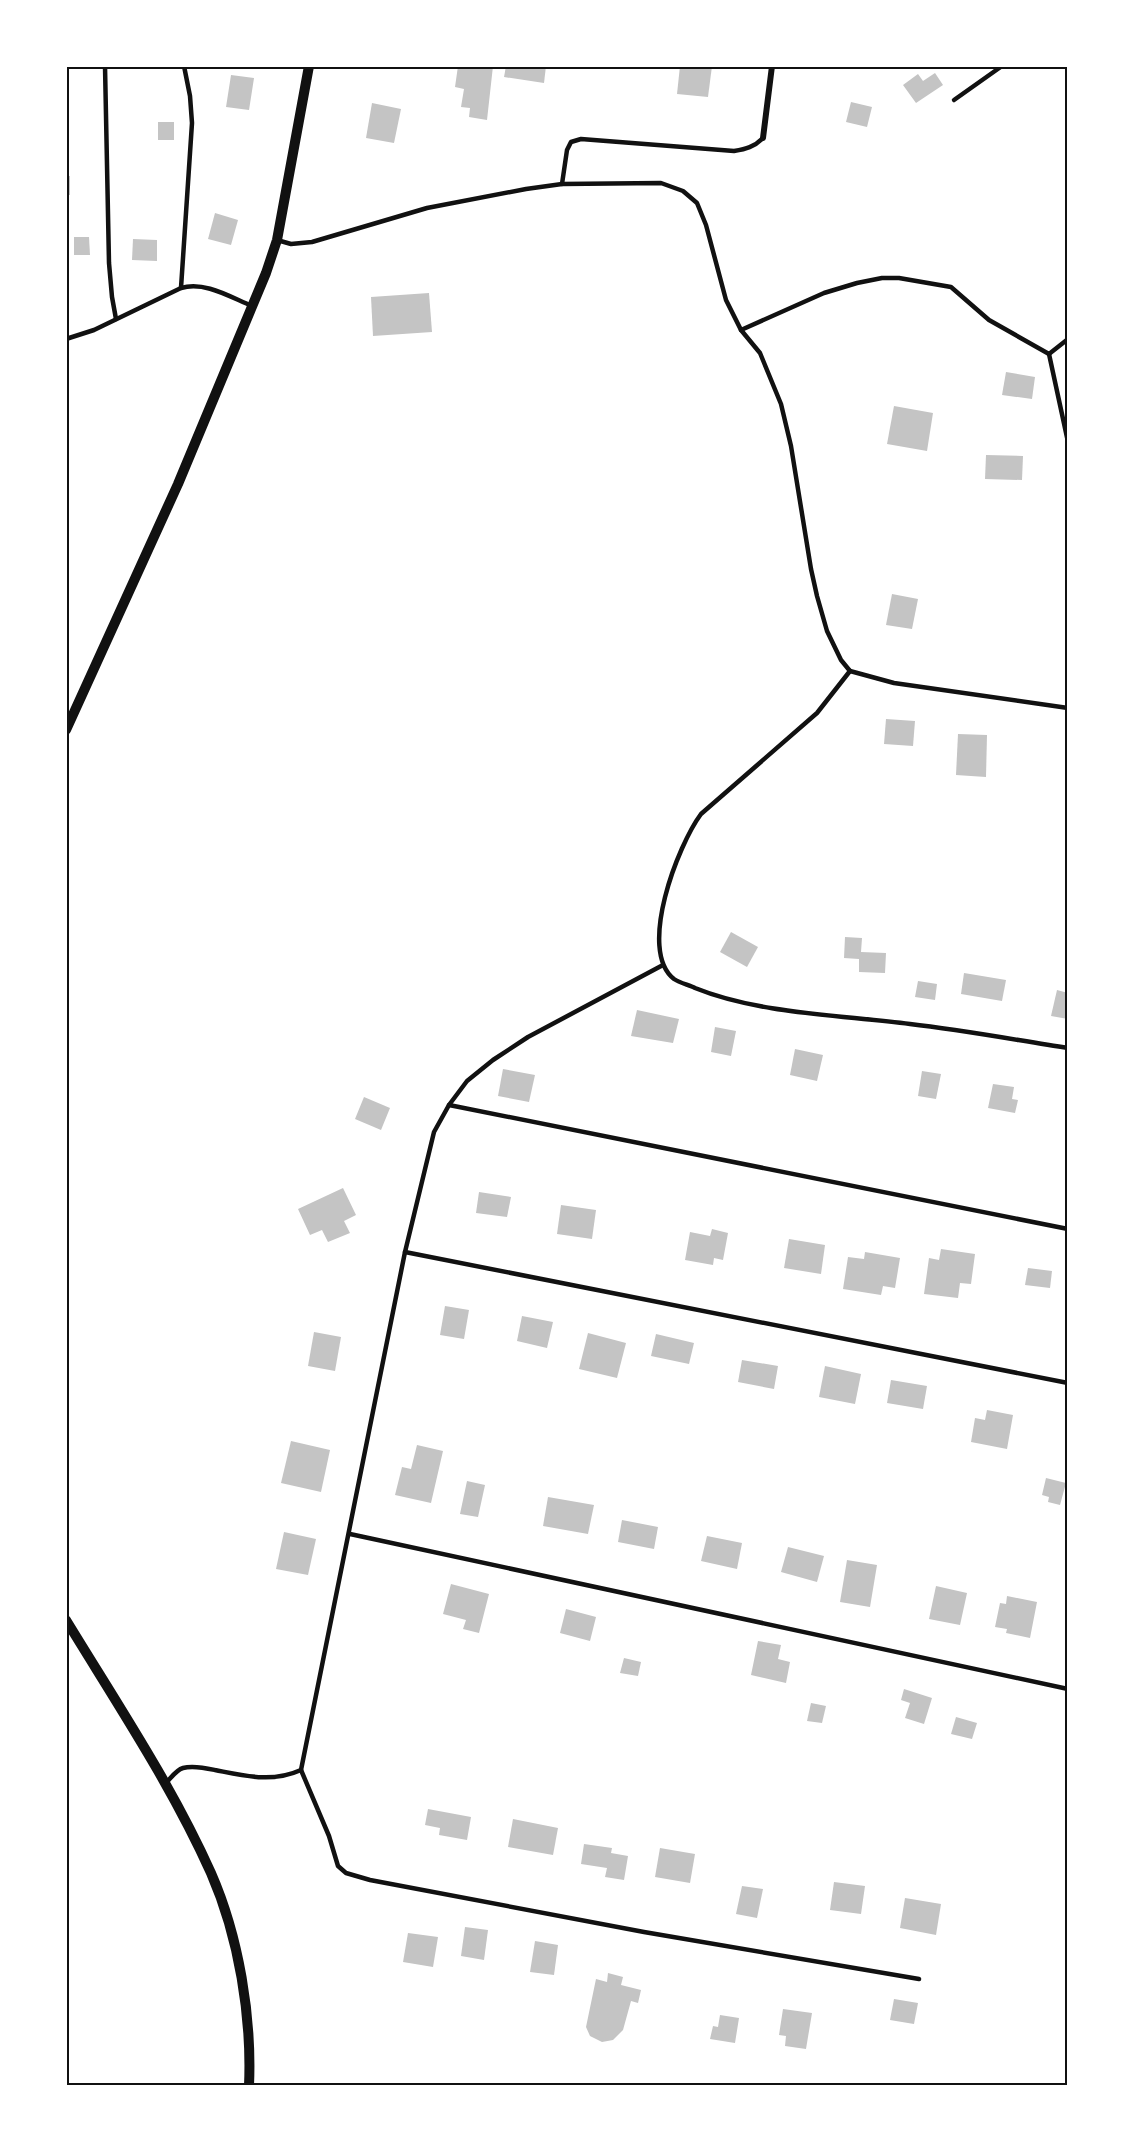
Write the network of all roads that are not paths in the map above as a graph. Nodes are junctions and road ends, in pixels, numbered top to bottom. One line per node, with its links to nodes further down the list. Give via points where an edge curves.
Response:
1 (105, 66): 12 (lane, via 109,263)
2 (184, 66): 10 (lane, via 192,123)
3 (309, 66): 9 (street)
4 (772, 66): 7 (street)
5 (1002, 66): 6 (lane)
6 (954, 100)
7 (763, 138): 8 (lane, via 748,149 734,151 581,139 571,142 567,150)
8 (562, 184): 9 (lane, via 427,208 312,242 291,244); 13 (lane, via 661,183 683,191 697,203 726,300)
9 (277, 240): 11 (street)
10 (181, 288): 11 (lane, via 202,286); 12 (lane)
11 (253, 306): 20 (street, via 178,484)
12 (116, 319): 14 (lane)
13 (741, 330): 16 (lane, via 824,293 856,283 898,278 951,287 989,320); 18 (lane, via 760,353 781,404 810,569 827,631)
14 (66, 339)
15 (1068, 339): 16 (lane)
16 (1049, 354): 17 (lane)
17 (1068, 442)
18 (850, 671): 19 (lane, via 894,683); 21 (lane, via 817,713 690,828 661,919 659,944)
19 (1068, 708)
20 (66, 730)
21 (663, 965): 22 (lane, via 675,980 744,1004); 23 (lane, via 511,1048 467,1081)
22 (1068, 1048)
23 (449, 1105): 24 (lane); 25 (lane, via 434,1132)
24 (1068, 1229)
25 (405, 1252): 26 (lane); 27 (lane)
26 (1068, 1383)
27 (350, 1534): 29 (lane); 30 (lane)
28 (66, 1620): 31 (street)
29 (1068, 1689)
30 (302, 1770): 31 (lane, via 272,1779 183,1768); 32 (lane, via 338,1866 346,1873 632,1930)
31 (165, 1784): 33 (street, via 211,1873 232,1934 245,1998)
32 (919, 1979)
33 (249, 2086)

